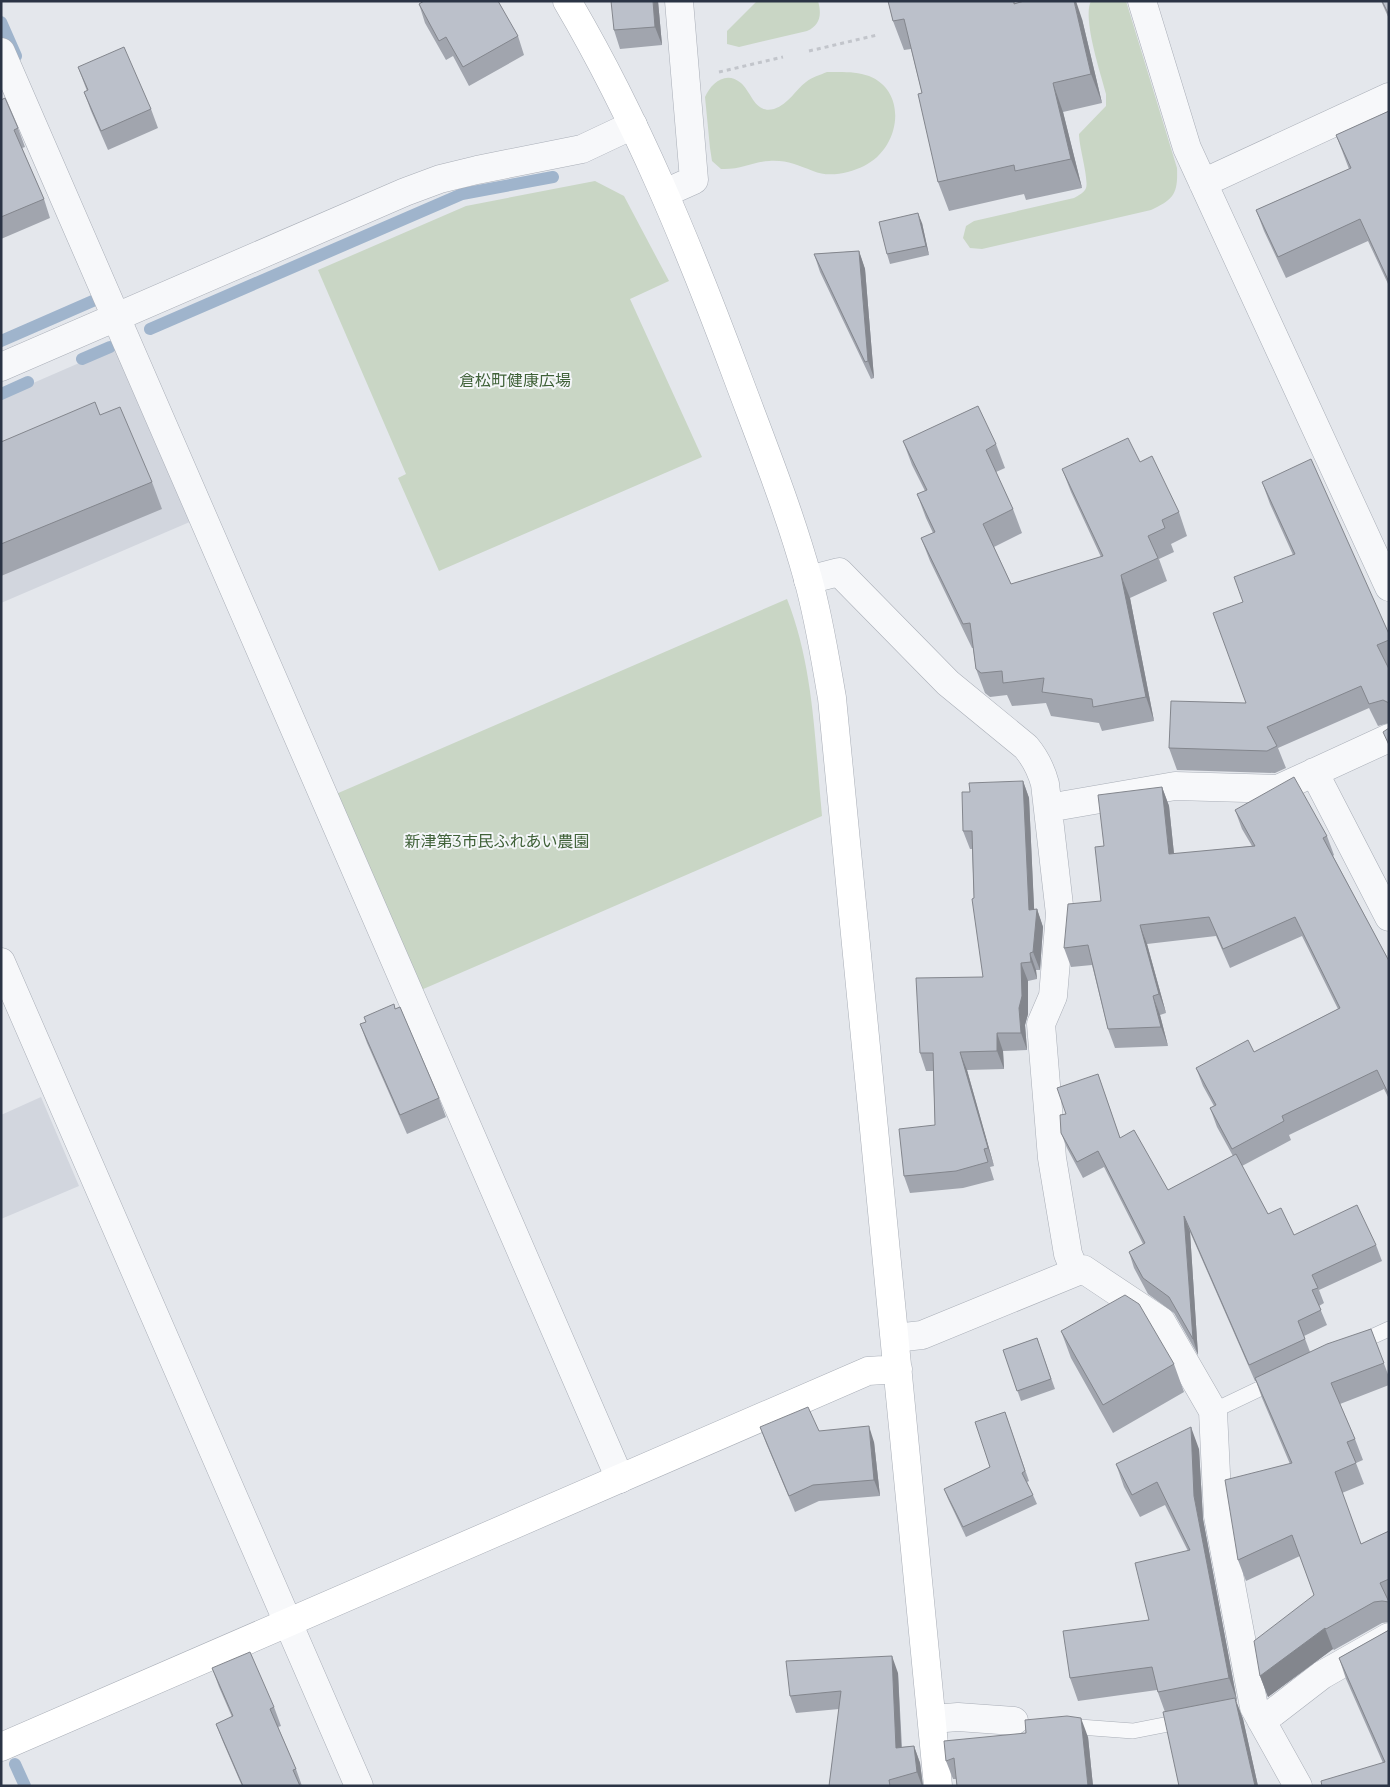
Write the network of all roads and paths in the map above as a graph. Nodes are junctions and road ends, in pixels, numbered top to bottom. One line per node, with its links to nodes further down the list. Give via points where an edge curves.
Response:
1 (568, 1): 8 (street)
2 (679, 1): 10 (street, via 694,180)
3 (1142, 1): 9 (street, via 1187,148)
4 (877, 35): 5 (path)
5 (809, 51)
6 (1, 52): 11 (street)
7 (1389, 97): 9 (street)
8 (633, 126): 10 (street); 11 (street, via 582,149 477,170 423,186)
9 (1203, 183): 14 (street)
10 (664, 193): 13 (street, via 702,282 791,523)
11 (116, 318): 12 (street); 27 (street)
12 (1, 367)
13 (808, 580): 17 (street, via 839,572 948,683 1026,747 1042,770); 22 (street, via 832,698)
14 (1389, 587)
15 (1389, 738): 16 (street)
16 (1314, 772): 17 (street, via 1278,789 1174,786); 18 (street)
17 (1048, 808): 20 (street, via 1060,914 1053,996 1041,1024 1052,1158 1068,1254)
18 (1389, 917)
19 (1, 962): 28 (street)
20 (1075, 1271): 22 (street, via 922,1335); 26 (street, via 1089,1272 1161,1321)
21 (1389, 1329): 23 (lane)
22 (895, 1338): 24 (street)
23 (1345, 1349)
24 (898, 1369): 27 (street, via 868,1371); 32 (street)
25 (1292, 1374): 26 (lane)
26 (1213, 1410): 30 (street, via 1218,1516)
27 (620, 1479): 28 (street)
28 (288, 1623): 35 (street); 36 (street)
29 (1389, 1637): 30 (street, via 1322,1674 1274,1712)
30 (1250, 1713): 38 (street)
31 (1198, 1718): 34 (lane, via 1133,1731)
32 (932, 1719): 33 (street, via 958,1717); 37 (street)
33 (1024, 1722)
34 (1054, 1724)
35 (1, 1747)
36 (359, 1786)
37 (938, 1786)
38 (1298, 1786)

